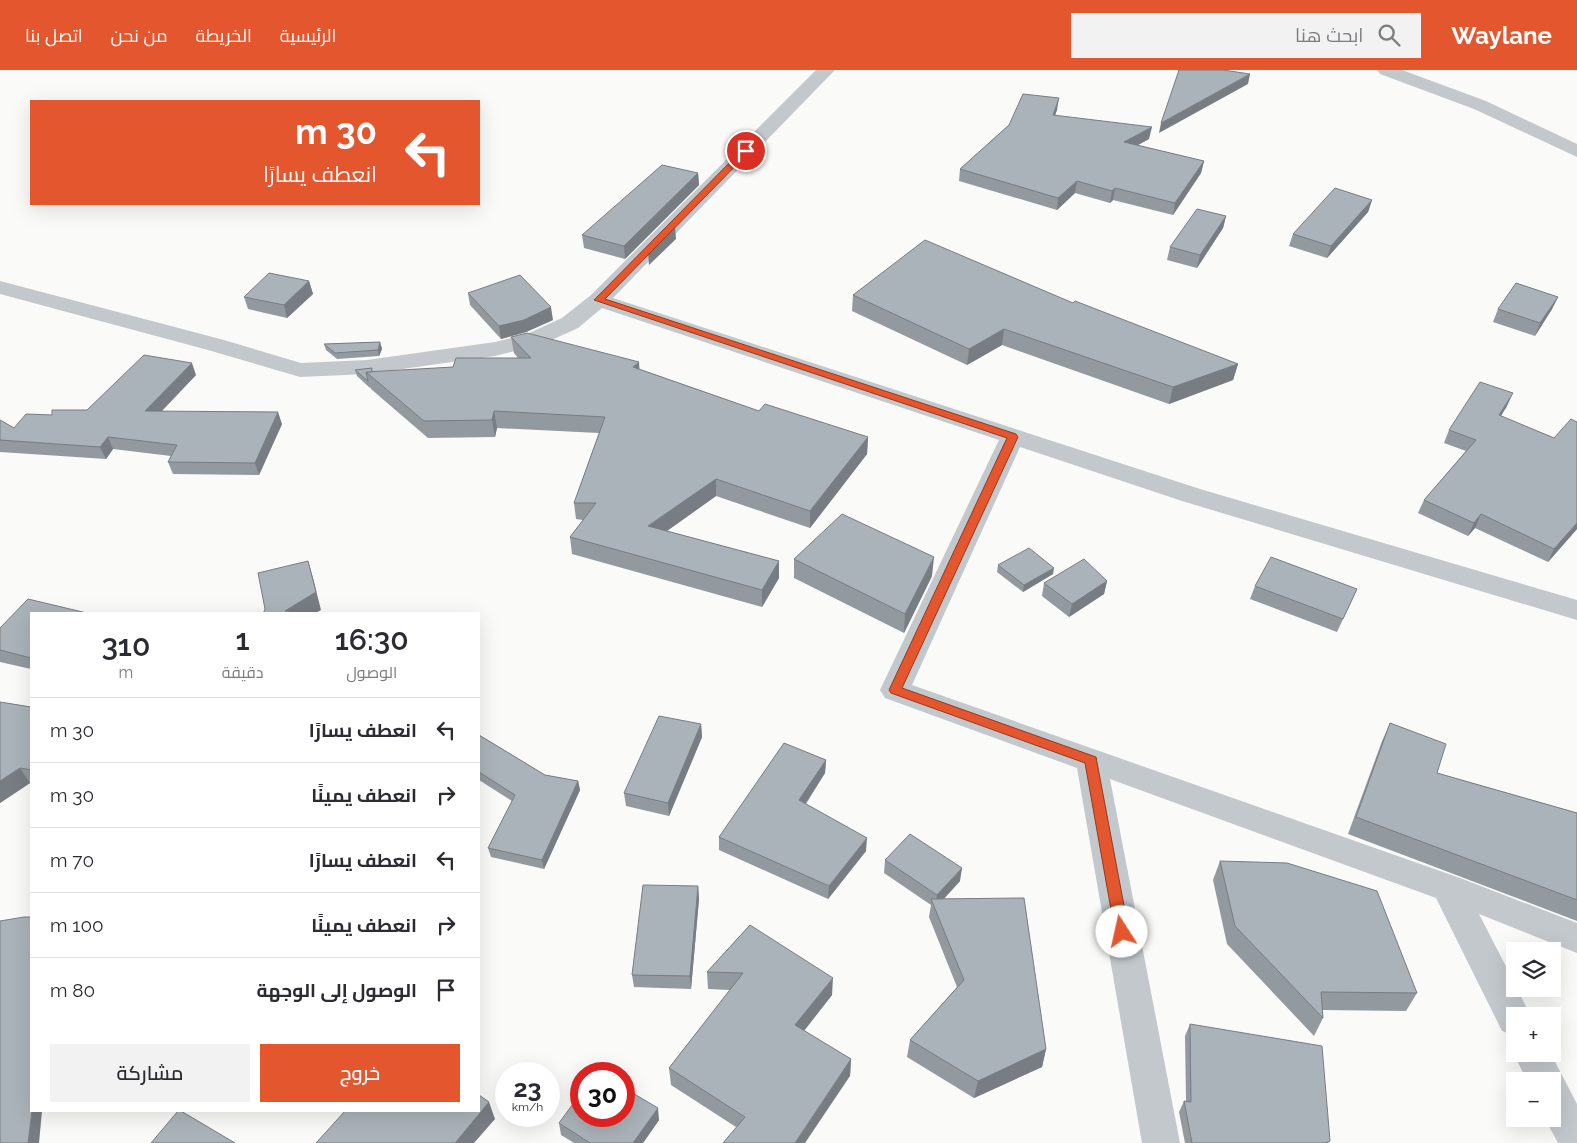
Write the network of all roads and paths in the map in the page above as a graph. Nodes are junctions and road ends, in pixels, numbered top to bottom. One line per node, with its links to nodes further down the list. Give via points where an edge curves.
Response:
1 (826, 70): 5 (street)
2 (1386, 70): 3 (street, via 1480,105)
3 (1577, 151)
4 (0, 287): 5 (street, via 216,344 300,370 366,367 503,347 535,339 570,323)
5 (599, 300): 6 (street)
6 (1013, 437): 7 (street, via 1200,498); 8 (street, via 895,690)
7 (1577, 610)
8 (1091, 760): 9 (street); 14 (street)
9 (1448, 888): 10 (street); 11 (street)
10 (1577, 938)
11 (1508, 1007)
12 (1561, 1111): 13 (street)
13 (1577, 1142)
14 (1161, 1143)

